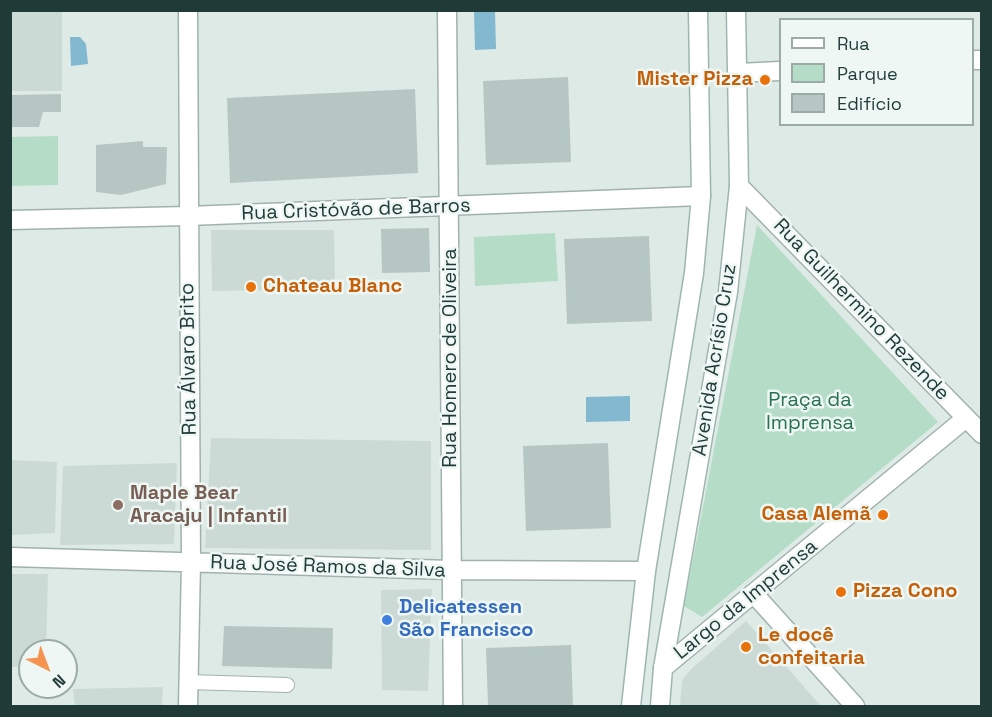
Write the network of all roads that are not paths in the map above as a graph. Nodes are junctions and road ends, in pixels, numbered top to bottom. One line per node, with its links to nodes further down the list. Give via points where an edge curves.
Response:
1 (188, 10): 10 (street, Rua Álvaro Brito)
2 (447, 10): 9 (street, Rua Homero de Oliveira)
3 (698, 10): 8 (street, Avenida Acrísio Cruz)
4 (736, 10): 6 (street, Avenida Acrísio Cruz)
5 (779, 71): 6 (street)
6 (738, 73): 7 (street, Avenida Acrísio Cruz)
7 (739, 186): 12 (street, Rua Guilhermino Rezende); 19 (street, Avenida Acrísio Cruz, via 728,292)
8 (701, 196): 9 (street, Rua Cristóvão de Barros); 17 (street, Avenida Acrísio Cruz, via 694,273)
9 (450, 206): 10 (street, Rua Cristóvão de Barros); 16 (street, Rua Homero de Oliveira)
10 (188, 216): 11 (street, Rua Cristóvão de Barros); 15 (street, Rua Álvaro Brito)
11 (10, 220)
12 (966, 418): 13 (street, Rua Guilhermino Rezende); 18 (street, Largo da Imprensa)
13 (981, 434)
14 (10, 557): 15 (street, Rua José Ramos da Silva)
15 (191, 563): 16 (street, Rua José Ramos da Silva); 20 (street, Rua Álvaro Brito)
16 (451, 570): 17 (street, Rua José Ramos da Silva); 23 (street, Rua Homero de Oliveira)
17 (646, 571): 24 (street, Avenida Acrísio Cruz)
18 (754, 594): 19 (street, Largo da Imprensa); 26 (street)
19 (663, 668): 25 (street, Avenida Acrísio Cruz)
20 (188, 681): 21 (lane); 22 (street, Rua Álvaro Brito)
21 (287, 685)
22 (188, 706)
23 (453, 706)
24 (631, 706)
25 (660, 706)
26 (855, 706)

